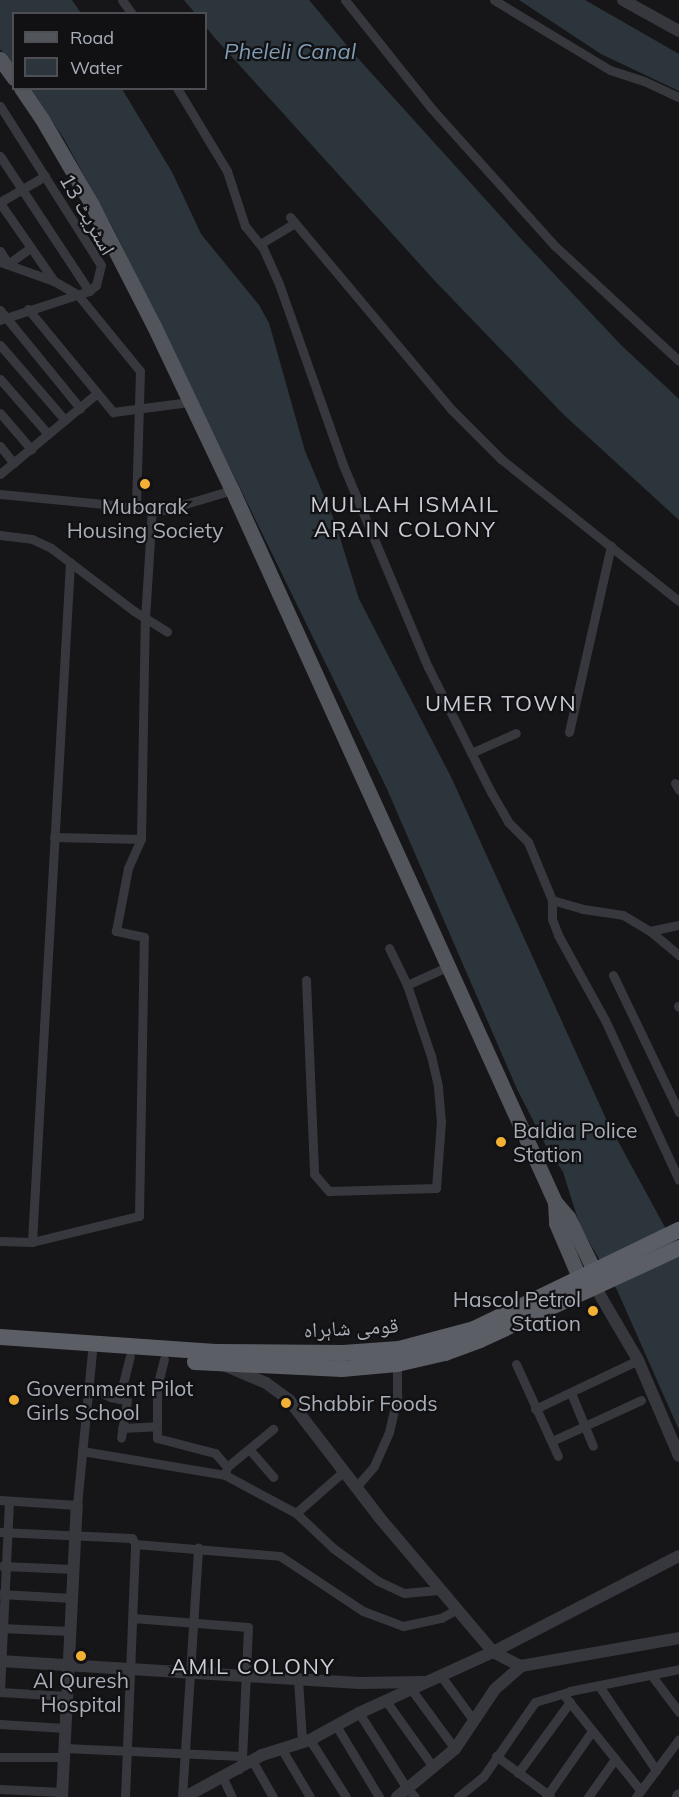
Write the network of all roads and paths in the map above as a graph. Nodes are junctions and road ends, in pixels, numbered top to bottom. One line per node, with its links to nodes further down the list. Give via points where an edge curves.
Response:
1 (345, 0): 25 (street, via 432,109 555,246)
2 (494, 0): 9 (street, via 610,70)
3 (627, 1): 4 (street)
4 (679, 31)
5 (0, 59): 6 (main road)
6 (12, 75)
7 (22, 90): 28 (main road, via 92,205)
8 (178, 90): 15 (street, via 227,171 245,226)
9 (679, 97)
10 (0, 106): 12 (street, اسٹریٹ 13)
11 (0, 156): 13 (street)
12 (45, 176): 13 (street); 20 (street, اسٹریٹ 13, via 101,265 96,285)
13 (21, 189): 14 (street); 20 (street)
14 (0, 203): 16 (street)
15 (260, 244): 43 (street, via 293,220 451,409 501,459); 50 (street, via 279,284 343,465 428,667)
16 (30, 248): 18 (street); 19 (street)
17 (0, 251): 18 (street)
18 (4, 263): 19 (street)
19 (54, 281): 21 (street)
20 (89, 291): 21 (street)
21 (78, 295): 22 (street); 30 (street, via 140,371)
22 (28, 309): 23 (street); 27 (street)
23 (2, 316): 29 (street)
24 (0, 345): 32 (street)
25 (679, 361)
26 (0, 379): 33 (street)
27 (96, 394): 29 (street); 30 (street, via 113,412)
28 (189, 402): 30 (street); 38 (main road)
29 (80, 408): 32 (street)
30 (139, 410): 40 (street)
31 (0, 413): 35 (street)
32 (65, 420): 33 (street)
33 (48, 434): 35 (street)
34 (0, 446): 36 (street)
35 (31, 449): 36 (street)
36 (15, 462): 37 (street)
37 (0, 474)
38 (232, 490): 41 (street, via 165,510); 58 (main road)
39 (0, 494): 40 (street)
40 (136, 507): 41 (street)
41 (152, 508): 46 (street)
42 (0, 535): 44 (street, via 32,539)
43 (611, 546): 45 (street); 48 (street)
44 (70, 562): 46 (street); 51 (street)
45 (679, 601)
46 (145, 619): 47 (street); 52 (street)
47 (167, 632)
48 (569, 732)
49 (516, 733): 50 (street)
50 (471, 753): 53 (street, via 508,822 528,842)
51 (54, 837): 52 (street); 66 (street)
52 (141, 839): 66 (street, via 128,868 116,931 144,937 139,1216)
53 (552, 900): 55 (street, via 623,915); 63 (street, via 552,919 558,935 605,1020)
54 (679, 925): 55 (street)
55 (650, 931): 57 (street)
56 (389, 948): 61 (street)
57 (679, 955)
58 (447, 967): 61 (street); 68 (main road, via 555,1202 556,1223)
59 (613, 975): 62 (street)
60 (306, 980): 61 (street, via 314,1174 329,1191 436,1188 441,1122 438,1086)
61 (407, 985)
62 (679, 1112)
63 (679, 1180)
64 (679, 1230): 68 (highway, قومی شاہراہ)
65 (0, 1241): 66 (street)
66 (32, 1242)
67 (679, 1248): 68 (highway, قومی شاہراہ)
68 (593, 1276): 69 (highway, قومی شاہراہ); 75 (street)
69 (477, 1335): 70 (highway, قومی شاہراہ, via 399,1349 343,1353 215,1352); 77 (highway, قومی شاہراہ, via 445,1353)
70 (0, 1337)
71 (0, 1346): 72 (highway, قومی شاہراہ)
72 (92, 1353): 73 (highway, قومی شاہراہ); 79 (street)
73 (130, 1356): 74 (highway, قومی شاہراہ); 81 (street)
74 (164, 1359): 76 (highway, قومی شاہراہ); 84 (street, via 157,1388)
75 (638, 1360): 80 (street); 92 (street)
76 (219, 1364): 77 (highway, قومی شاہراہ, via 342,1370); 94 (street, via 266,1383 290,1400)
77 (397, 1364): 96 (street, via 389,1432 374,1466)
78 (516, 1364): 83 (street)
79 (88, 1387): 81 (street); 90 (street)
80 (571, 1393): 83 (street); 85 (street)
81 (119, 1399): 84 (street, via 127,1400 121,1433)
82 (641, 1400): 85 (street)
83 (535, 1409): 87 (street)
84 (158, 1426): 93 (street, via 158,1438 215,1453)
85 (585, 1426): 87 (street); 88 (street)
86 (273, 1429): 89 (street)
87 (552, 1442): 91 (street)
88 (593, 1446)
89 (249, 1449): 93 (street); 95 (street)
90 (82, 1451): 93 (street); 98 (street)
91 (558, 1456)
92 (679, 1456)
93 (226, 1471): 99 (street)
94 (344, 1471): 96 (street); 99 (street)
95 (273, 1477)
96 (357, 1487): 107 (street)
97 (4, 1500): 98 (street); 100 (street)
98 (77, 1505): 101 (street)
99 (296, 1513): 107 (street, via 333,1548 378,1581 404,1593)
100 (4, 1532): 101 (street); 105 (street)
101 (75, 1536): 102 (street, via 132,1539); 106 (street)
102 (135, 1544): 103 (street); 111 (street)
103 (198, 1548): 110 (street, via 280,1556 363,1611 403,1626 441,1618); 112 (street)
104 (679, 1556): 116 (street)
105 (3, 1566): 106 (street); 108 (street)
106 (74, 1569): 109 (street)
107 (441, 1590): 110 (street)
108 (2, 1595): 109 (street); 113 (street)
109 (72, 1598): 114 (street)
110 (457, 1609): 116 (street)
111 (133, 1618): 112 (street); 120 (street)
112 (193, 1623): 122 (street); 123 (street, via 248,1627)
113 (2, 1628): 114 (street); 117 (street)
114 (70, 1631): 118 (street)
115 (679, 1638): 119 (street)
116 (493, 1652): 119 (street); 124 (street)
117 (1, 1661): 118 (street); 130 (street)
118 (69, 1665): 120 (street); 132 (street)
119 (521, 1666): 137 (street, via 495,1689)
120 (131, 1669): 122 (street); 146 (street)
121 (679, 1669): 125 (street)
122 (189, 1673): 123 (street); 148 (street)
123 (246, 1676): 126 (street); 152 (street)
124 (441, 1676): 127 (street); 137 (street)
125 (652, 1676): 128 (street); 135 (street)
126 (298, 1680): 127 (street); 143 (street)
127 (427, 1682): 129 (street)
128 (599, 1686): 131 (street); 154 (street)
129 (411, 1689): 133 (street); 145 (street)
130 (0, 1692): 132 (street)
131 (563, 1694): 134 (street); 149 (street, via 535,1702)
132 (67, 1696): 140 (street)
133 (386, 1701): 136 (street); 153 (street)
134 (570, 1702): 141 (street); 155 (street)
135 (679, 1712)
136 (359, 1713): 139 (street); 157 (street)
137 (474, 1721): 145 (street)
138 (0, 1724): 140 (street)
139 (336, 1727): 143 (street); 168 (street)
140 (65, 1728): 147 (street)
141 (592, 1731): 151 (street); 161 (street)
142 (679, 1739): 154 (street)
143 (306, 1740): 144 (street); 167 (street)
144 (281, 1748): 152 (street); 166 (street)
145 (455, 1749): 153 (street)
146 (128, 1751): 147 (street); 148 (street); 162 (street)
147 (64, 1753): 150 (street); 159 (street)
148 (184, 1754): 152 (street); 163 (street)
149 (496, 1756): 155 (street); 171 (street, via 483,1777)
150 (0, 1757)
151 (615, 1759): 160 (street); 172 (street)
152 (245, 1762): 156 (street); 165 (street)
153 (433, 1767): 157 (street)
154 (656, 1770): 160 (street)
155 (518, 1773): 161 (street)
156 (222, 1776): 163 (street); 164 (street)
157 (406, 1787): 169 (street); 170 (street)
158 (0, 1789): 159 (street)
159 (62, 1794)
160 (639, 1794)
161 (548, 1796)
162 (125, 1797)
163 (184, 1797)
164 (232, 1797)
165 (273, 1797)
166 (310, 1797)
167 (346, 1797)
168 (379, 1797)
169 (397, 1797)
170 (416, 1797)
171 (458, 1797)
172 (588, 1797)

